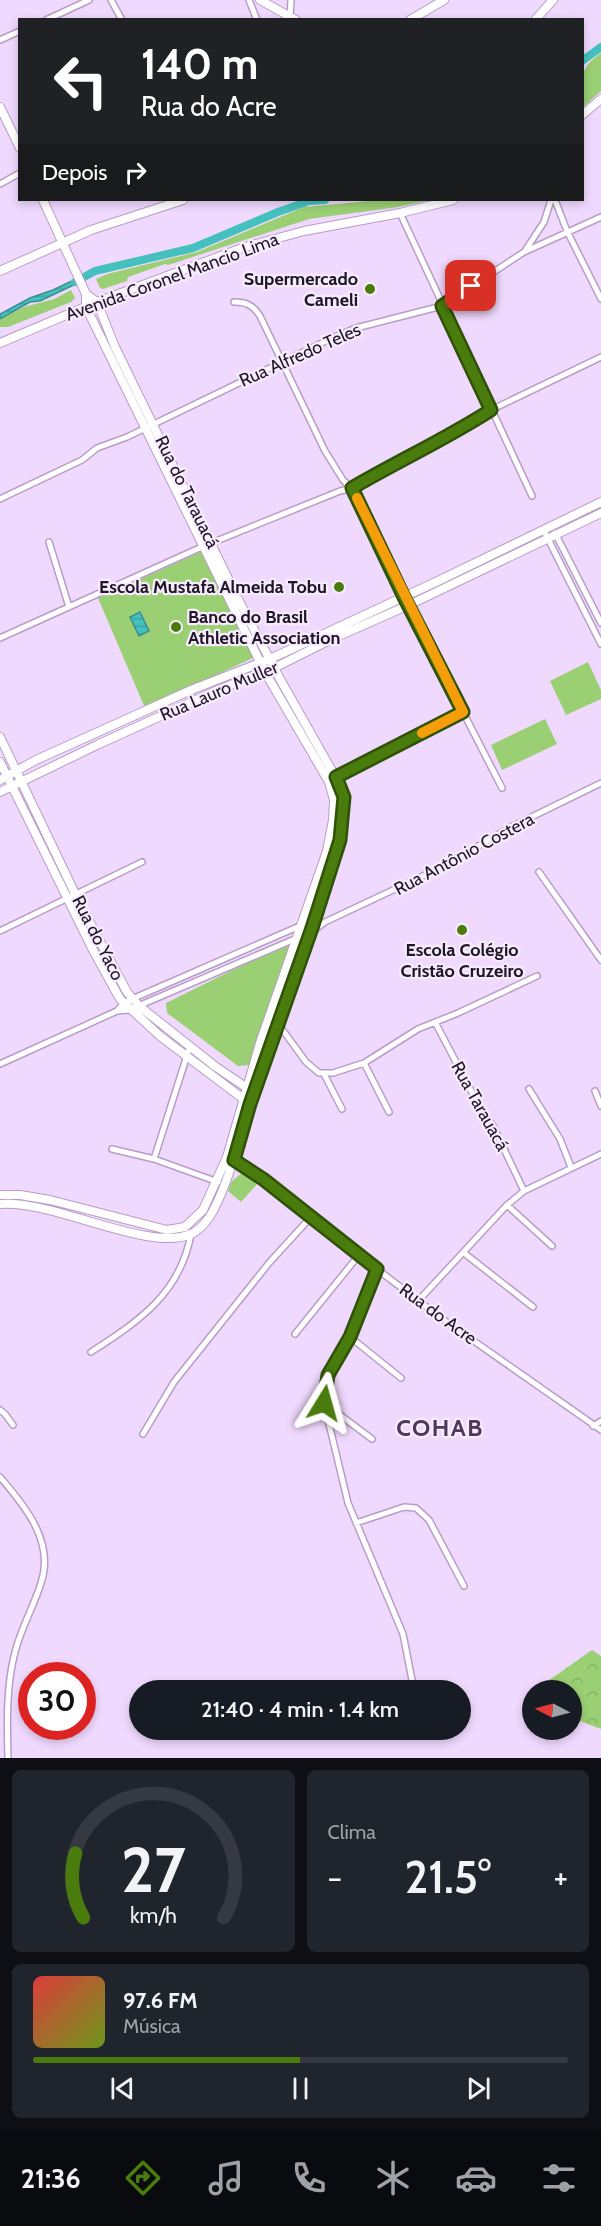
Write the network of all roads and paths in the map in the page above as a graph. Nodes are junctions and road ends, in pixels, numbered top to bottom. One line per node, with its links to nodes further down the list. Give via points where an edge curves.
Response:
1 (89, 0): 8 (street)
2 (111, 0): 9 (street)
3 (249, 0): 10 (street)
4 (260, 0): 11 (main road)
5 (291, 0): 11 (street)
6 (444, 0): 12 (main road)
7 (554, 0): 13 (main road)
8 (57, 17)
9 (121, 18)
10 (256, 18)
11 (293, 18)
12 (413, 18)
13 (537, 18)
14 (18, 32): 15 (street)
15 (0, 40)
16 (601, 99): 18 (main road)
17 (0, 107): 19 (main road)
18 (584, 113)
19 (18, 144)
20 (18, 174): 21 (street)
21 (0, 184)
22 (43, 201): 30 (main road)
23 (180, 201): 30 (main road, via 99,227)
24 (449, 201): 27 (main road, Avenida Coronel Mancio Lima)
25 (553, 201): 29 (street)
26 (553, 201): 31 (street)
27 (399, 213): 35 (main road, Avenida Coronel Mancio Lima, via 245,247); 37 (street)
28 (601, 217): 29 (street, Rua Alfredo Teles)
29 (567, 231): 31 (street, Rua Alfredo Teles); 34 (street)
30 (62, 244): 32 (main road); 33 (main road)
31 (524, 252): 37 (street, Rua Alfredo Teles)
32 (0, 271)
33 (86, 294): 35 (main road); 38 (main road)
34 (601, 298)
35 (97, 302): 38 (main road, Avenida Coronel Mancio Lima); 43 (main road, Rua do Tarauacá)
36 (234, 302): 41 (street, via 256,310)
37 (442, 306): 41 (street, Rua Alfredo Teles, via 356,328); 42 (street)
38 (86, 307): 39 (main road, Avenida Coronel Mancio Lima); 44 (main road, Rua do Tarauacá)
39 (0, 343)
40 (601, 357): 42 (street)
41 (282, 361): 43 (street, Rua Alfredo Teles); 45 (street, via 324,451)
42 (491, 410): 45 (street); 46 (street)
43 (153, 423): 44 (street, Rua Alfredo Teles); 52 (main road, Rua do Tarauacá)
44 (145, 428): 47 (street, Rua Alfredo Teles, via 97,448 82,460); 52 (main road, Rua do Tarauacá)
45 (352, 488): 52 (street); 53 (street)
46 (532, 496)
47 (0, 499)
48 (601, 502): 50 (main road, Rua Lauro Muller)
49 (601, 513): 50 (main road, Rua Lauro Muller)
50 (550, 533): 53 (main road, Rua Lauro Muller); 54 (main road, Rua Lauro Muller); 56 (street); 58 (street)
51 (48, 542): 55 (street)
52 (207, 544): 55 (street); 59 (main road, Rua do Tarauacá); 60 (main road, Rua do Tarauacá)
53 (404, 597): 54 (street); 59 (main road, Rua Lauro Muller)
54 (409, 605): 61 (main road, Rua Lauro Muller); 65 (street)
55 (69, 607): 57 (street)
56 (601, 622)
57 (0, 638)
58 (601, 644)
59 (270, 659): 60 (main road, Rua Lauro Muller); 61 (main road, Rua do Tarauacá)
60 (261, 663): 62 (main road, Rua do Tarauacá); 68 (main road, Rua Lauro Muller, via 191,690)
61 (274, 668): 62 (main road, Rua Lauro Muller); 63 (main road, Rua do Tarauacá)
62 (265, 672): 64 (main road, Rua do Tarauacá); 71 (main road, Rua Lauro Muller)
63 (294, 705): 64 (main road); 70 (main road, Rua do Tarauacá)
64 (286, 710): 70 (main road, Rua do Tarauacá)
65 (463, 712): 70 (street); 74 (street)
66 (0, 737): 68 (main road, Rua do Yaco)
67 (0, 762): 69 (main road, Rua do Yaco)
68 (17, 771): 69 (main road, Rua Lauro Muller); 71 (main road, Rua do Yaco)
69 (3, 778): 73 (main road, Rua do Yaco)
70 (332, 779): 79 (main road, Rua do Tarauacá, via 344,797 342,826); 81 (main road, Rua do Tarauacá, via 333,820 327,851)
71 (22, 782): 73 (main road, Rua Lauro Muller); 78 (main road, Rua do Yaco)
72 (601, 783): 80 (street, Rua Antônio Costera, via 513,826 444,866)
73 (12, 787): 75 (main road, Rua Lauro Muller); 78 (main road, Rua do Yaco)
74 (502, 788)
75 (0, 792)
76 (142, 862): 78 (street)
77 (539, 872): 87 (street)
78 (72, 897): 82 (street); 91 (main road, Rua do Yaco); 93 (main road, Rua do Yaco, via 110,985)
79 (314, 922): 80 (street, Rua Antônio Costera); 81 (street, Rua Antônio Costera); 83 (main road, Rua do Tarauacá)
80 (326, 922): 83 (street, Rua Antônio Costera)
81 (302, 925): 84 (main road, Rua do Tarauacá); 85 (street, Rua Antônio Costera)
82 (0, 931)
83 (309, 934): 84 (street, Rua Antônio Costera); 96 (main road, Rua do Tarauacá)
84 (297, 938): 86 (street, Rua Antônio Costera); 94 (main road, Rua do Tarauacá)
85 (261, 943): 86 (street); 88 (street, Rua Antônio Costera)
86 (265, 951): 90 (street, Rua Antônio Costera)
87 (601, 959)
88 (190, 974): 90 (street); 91 (street, Rua Antônio Costera)
89 (537, 976): 95 (street)
90 (194, 982): 92 (street, Rua Antônio Costera)
91 (132, 999): 92 (main road, Rua do Yaco); 93 (street, Rua Antônio Costera)
92 (139, 1006): 93 (street, Rua Antônio Costera); 97 (main road, Rua do Yaco)
93 (126, 1007): 98 (main road, Rua do Yaco); 100 (street, Rua Antônio Costera)
94 (271, 1014): 96 (street); 103 (main road, Rua do Tarauacá)
95 (435, 1022): 99 (street, via 404,1036); 116 (street, Rua Tarauacá)
96 (278, 1023): 101 (street, via 306,1062); 103 (main road, Rua do Tarauacá)
97 (190, 1046): 98 (street); 103 (main road, Rua do Yaco)
98 (186, 1056): 105 (main road, Rua do Yaco); 112 (street)
99 (364, 1063): 101 (street); 108 (street)
100 (0, 1064)
101 (324, 1074): 107 (street)
102 (529, 1089): 113 (street, via 560,1139)
103 (250, 1090): 105 (main road)
104 (595, 1091): 106 (street)
105 (246, 1101): 111 (main road)
106 (601, 1106)
107 (342, 1108)
108 (388, 1112)
109 (112, 1149): 112 (street)
110 (601, 1154): 113 (street)
111 (231, 1159): 114 (main road); 115 (main road); 122 (street, Rua do Acre, via 263,1179)
112 (154, 1160): 114 (street)
113 (571, 1167): 116 (street)
114 (216, 1181): 115 (street); 120 (main road, via 203,1210 176,1230)
115 (225, 1184): 123 (main road, via 212,1213)
116 (524, 1191): 119 (street)
117 (0, 1196): 120 (main road, via 30,1197)
118 (0, 1204): 121 (main road, via 31,1206)
119 (507, 1205): 124 (street); 125 (street)
120 (68, 1206): 121 (main road)
121 (65, 1215): 123 (main road, via 149,1236 173,1238)
122 (310, 1218): 126 (street, Rua do Acre); 140 (street, via 174,1382)
123 (191, 1234): 132 (street, via 188,1253 167,1291 142,1316)
124 (552, 1245)
125 (464, 1253): 128 (street); 129 (street)
126 (359, 1256): 127 (street, Rua do Acre); 130 (street)
127 (377, 1269): 128 (street, Rua do Acre); 131 (street)
128 (419, 1300): 138 (street, Rua do Acre)
129 (533, 1307)
130 (296, 1335)
131 (350, 1337): 133 (street); 134 (street, via 328,1375)
132 (91, 1352)
133 (401, 1378)
134 (324, 1403): 141 (street); 143 (street, via 341,1479)
135 (0, 1410): 137 (street)
136 (601, 1421): 138 (street)
137 (13, 1425)
138 (593, 1426): 139 (street, Rua do Acre)
139 (601, 1431)
140 (143, 1434)
141 (372, 1439)
142 (0, 1477): 146 (street, via 40,1532 46,1563 14,1652)
143 (356, 1523): 144 (street, via 404,1507 416,1508 429,1520); 145 (street, via 403,1634)
144 (465, 1586)
145 (412, 1680)
146 (8, 1758)

